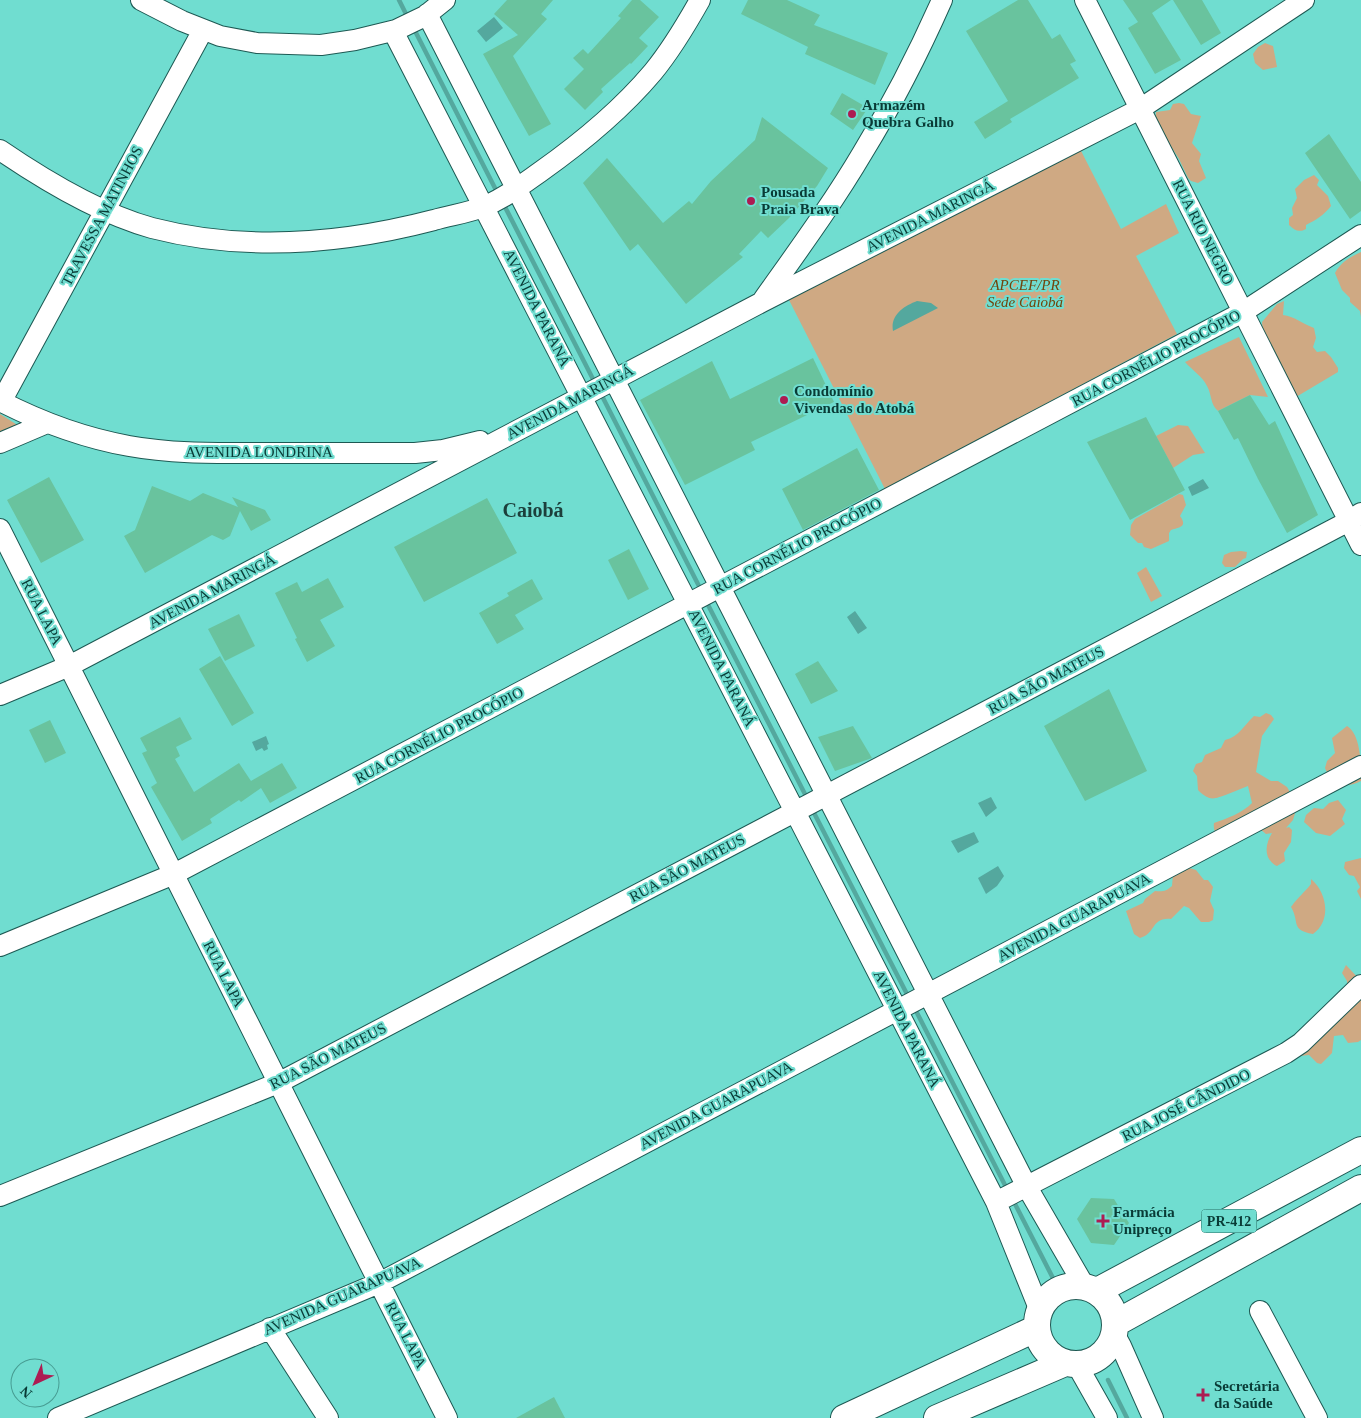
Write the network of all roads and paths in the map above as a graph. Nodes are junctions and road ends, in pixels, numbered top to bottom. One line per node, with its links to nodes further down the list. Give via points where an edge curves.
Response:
1 (141, 0): 8 (street)
2 (445, 0): 7 (street)
3 (700, 0): 12 (street, via 667,52 640,86 557,160)
4 (942, 0): 16 (street, via 863,152)
5 (1085, 0): 10 (street, RUA RIO NEGRO)
6 (1304, 0): 10 (street, AVENIDA MARINGÁ)
7 (426, 15): 9 (street); 12 (street, AVENIDA PARANÁ)
8 (203, 30): 9 (street, via 257,43 321,45); 14 (street, TRAVESSA MATINHOS)
9 (394, 30): 13 (street, AVENIDA PARANÁ)
10 (1140, 109): 16 (street, AVENIDA MARINGÁ); 17 (street, RUA RIO NEGRO)
11 (0, 150): 14 (street, via 64,190)
12 (516, 189): 13 (street); 18 (street, AVENIDA PARANÁ)
13 (486, 206): 14 (street, via 392,230 342,239 287,242 200,238 151,228); 19 (street, AVENIDA PARANÁ)
14 (105, 210): 20 (street, TRAVESSA MATINHOS)
15 (1361, 235): 17 (street, RUA CORNÉLIO PROCÓPIO)
16 (762, 302): 18 (street, AVENIDA MARINGÁ)
17 (1243, 312): 26 (street, RUA RIO NEGRO); 29 (street, RUA CORNÉLIO PROCÓPIO)
18 (614, 380): 19 (street, AVENIDA MARINGÁ); 29 (street, AVENIDA PARANÁ)
19 (582, 397): 22 (street, AVENIDA MARINGÁ); 30 (street, AVENIDA PARANÁ)
20 (1, 402): 21 (street, AVENIDA LONDRINA)
21 (47, 423): 23 (street); 24 (street, AVENIDA LONDRINA, via 93,438 169,451)
22 (522, 428): 24 (street, AVENIDA LONDRINA, via 473,444); 25 (street, AVENIDA MARINGÁ)
23 (0, 443)
24 (415, 453): 25 (street, via 423,468)
25 (418, 483): 31 (street, AVENIDA MARINGÁ)
26 (1355, 517): 28 (street, RUA RIO NEGRO); 34 (street, RUA SÃO MATEUS)
27 (0, 529): 31 (street, RUA LAPA)
28 (1361, 545)
29 (717, 588): 30 (street, RUA CORNÉLIO PROCÓPIO); 34 (street, AVENIDA PARANÁ)
30 (692, 602): 34 (street, AVENIDA PARANÁ); 35 (street, RUA CORNÉLIO PROCÓPIO)
31 (69, 666): 32 (street, AVENIDA MARINGÁ); 35 (street, RUA LAPA)
32 (0, 695)
33 (1361, 766): 38 (street, AVENIDA GUARAPUAVA)
34 (810, 804): 38 (street, AVENIDA PARANÁ); 39 (street, AVENIDA PARANÁ); 40 (street, RUA SÃO MATEUS)
35 (174, 874): 36 (street, RUA CORNÉLIO PROCÓPIO); 40 (street, RUA LAPA)
36 (0, 946)
37 (1361, 985): 42 (street, RUA JOSÉ CÂNDIDO, via 1301,1043 1286,1053)
38 (925, 995): 39 (street, AVENIDA GUARAPUAVA); 42 (street, AVENIDA PARANÁ)
39 (900, 1008): 45 (street, AVENIDA PARANÁ); 46 (street, AVENIDA GUARAPUAVA)
40 (278, 1083): 44 (street, RUA SÃO MATEUS); 46 (street, RUA LAPA)
41 (1361, 1150): 47 (main road, PR-412)
42 (1027, 1187): 45 (street, RUA JOSÉ CÂNDIDO); 47 (street, AVENIDA PARANÁ)
43 (1361, 1188): 51 (main road, PR-412)
44 (0, 1196)
45 (996, 1202): 49 (street, AVENIDA PARANÁ)
46 (379, 1282): 50 (street, AVENIDA GUARAPUAVA); 55 (street, RUA LAPA)
47 (1091, 1289): 49 (main road, PR-412, via 1076,1286 1058,1290 1044,1302); 51 (main road, via 1113,1310)
48 (1260, 1311): 60 (street)
49 (1039, 1319): 52 (main road, via 1040,1340 1046,1350 1055,1358); 56 (main road, PR-412)
50 (270, 1328): 53 (street, AVENIDA GUARAPUAVA); 54 (street)
51 (1115, 1329): 52 (main road, PR-412, via 1110,1347 1101,1356 1090,1362); 59 (street)
52 (1071, 1364): 57 (main road, PR-412); 58 (street)
53 (69, 1416)
54 (328, 1418)
55 (447, 1418)
56 (844, 1418)
57 (937, 1418)
58 (1107, 1418)
59 (1153, 1418)
60 (1317, 1418)

